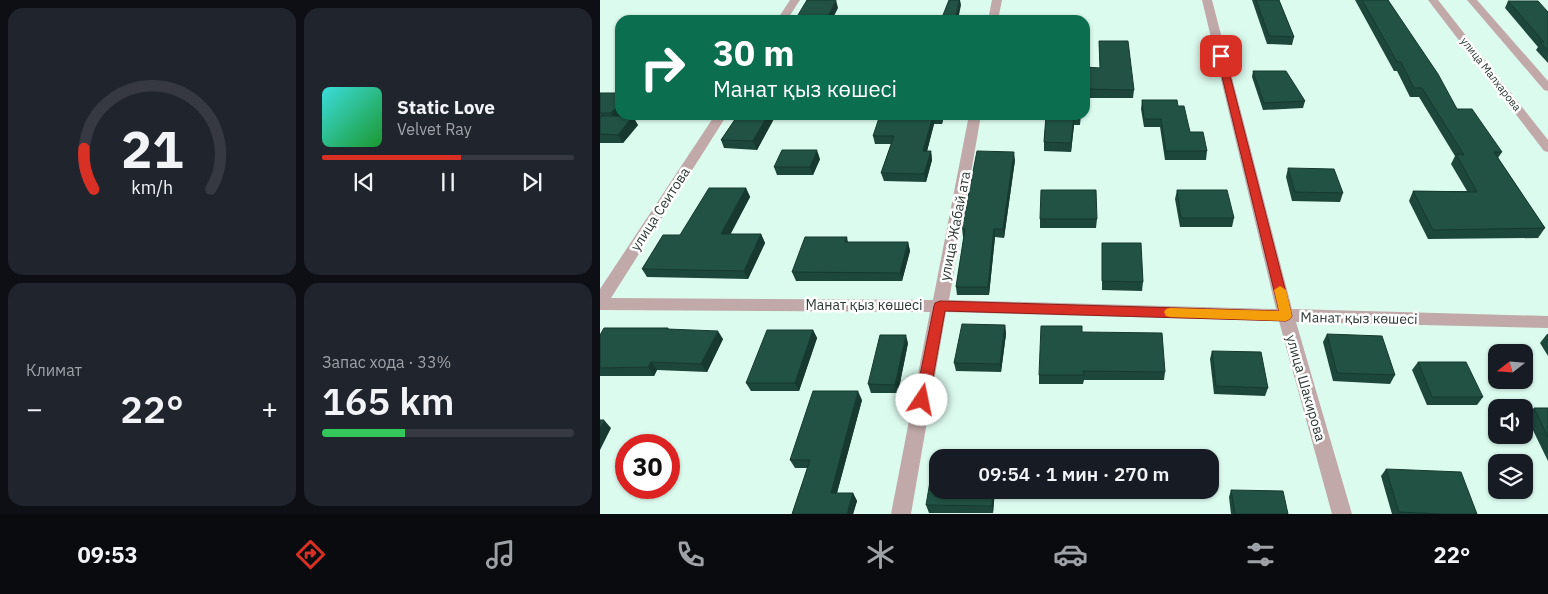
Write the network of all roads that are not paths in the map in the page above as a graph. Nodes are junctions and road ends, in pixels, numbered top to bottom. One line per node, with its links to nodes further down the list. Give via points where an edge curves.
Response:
1 (795, 0): 6 (street)
2 (997, 0): 7 (street)
3 (1207, 0): 14 (street, улица Шакирова)
4 (1433, 0): 11 (street, улица Малхарова)
5 (1472, 0): 8 (street)
6 (785, 15)
7 (994, 15)
8 (1548, 88)
9 (718, 120): 12 (street, улица Сеитова)
10 (974, 120): 13 (street, улица Жабай ата)
11 (1548, 148)
12 (600, 303): 13 (street, Манат қыз көшесі)
13 (940, 306): 14 (street, Манат қыз көшесі); 16 (street, улица Жабай ата)
14 (1286, 316): 15 (street, Манат қыз көшесі); 17 (street, улица Шакирова)
15 (1548, 322)
16 (901, 514)
17 (1342, 514)

